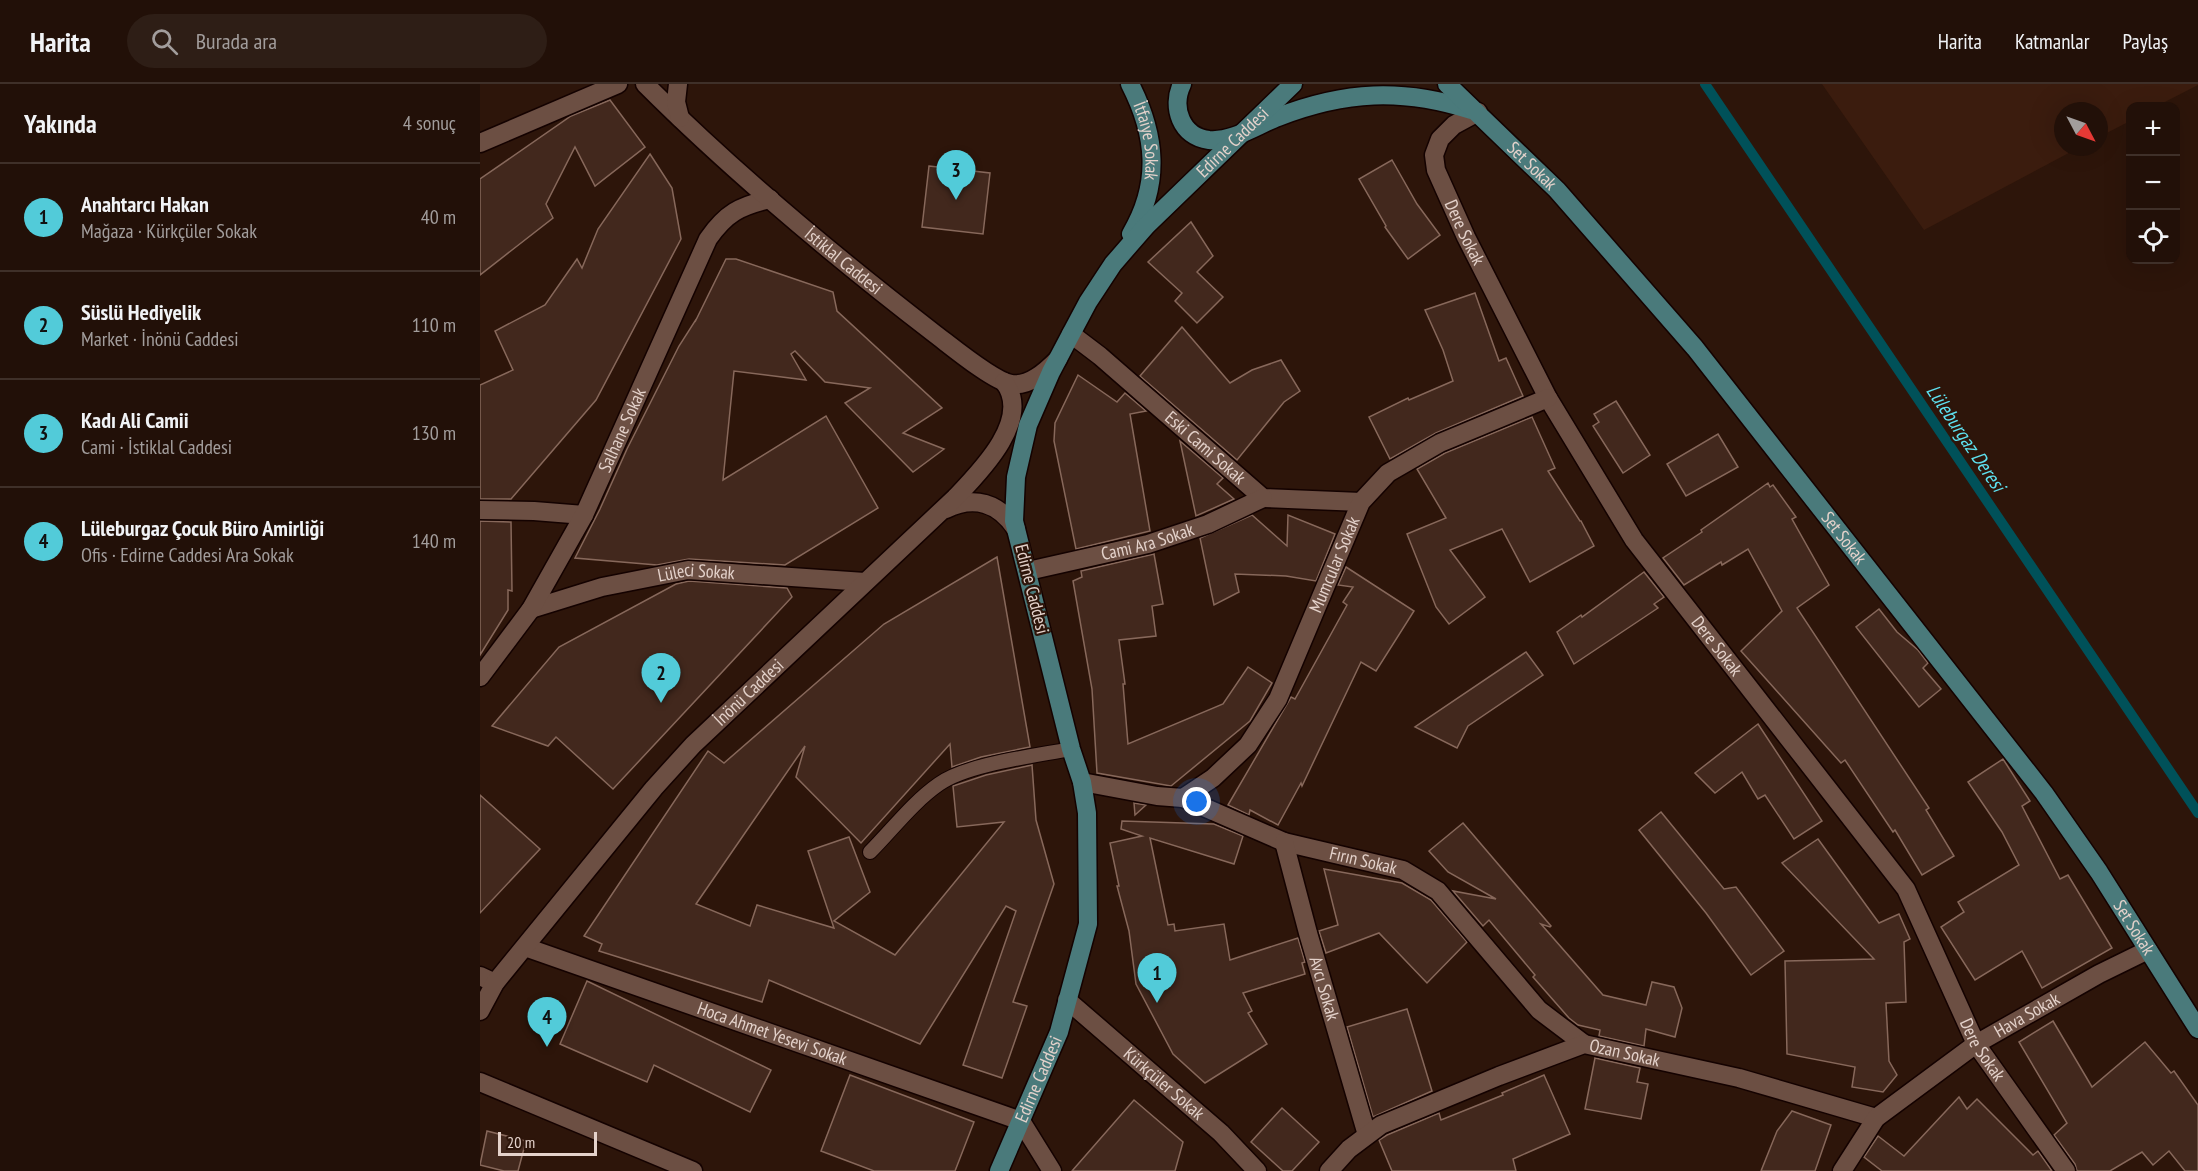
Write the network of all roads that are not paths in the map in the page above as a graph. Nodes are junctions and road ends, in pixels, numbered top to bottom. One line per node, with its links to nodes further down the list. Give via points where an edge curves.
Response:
1 (618, 84): 11 (street)
2 (645, 84): 9 (street, İstiklal Caddesi)
3 (678, 84): 9 (street, via 676,102)
4 (1130, 84): 13 (main road, İtfaiye Sokak, via 1148,130 1152,176 1137,224)
5 (1182, 84): 10 (main road, via 1177,104 1186,129 1197,137 1212,140)
6 (1293, 84): 10 (main road, Edirne Caddesi)
7 (1447, 84): 8 (main road, Set Sokak)
8 (1478, 112): 10 (main road, via 1414,96 1359,95 1298,109); 17 (street, Dere Sokak, via 1454,125 1440,140 1434,155 1436,170); 34 (main road, Set Sokak, via 1557,190 1695,348 2044,793)
9 (680, 118): 12 (street, İstiklal Caddesi)
10 (1240, 133): 13 (main road, Edirne Caddesi)
11 (480, 143)
12 (770, 200): 16 (street, İstiklal Caddesi, via 954,349); 22 (street, Salhane Sokak, via 734,210 708,239)
13 (1113, 264): 14 (main road, Edirne Caddesi)
14 (1071, 334): 15 (main road, Edirne Caddesi); 18 (street, Eski Cami Sokak)
15 (1060, 357): 16 (street, via 1031,380); 23 (main road, Edirne Caddesi, via 1024,440 1016,477)
16 (1004, 382): 21 (street, İnönü Caddesi, via 1013,405 1007,430 986,464)
17 (1548, 398): 19 (street, Mumcular Sokak, via 1440,443 1388,473); 40 (street, Dere Sokak, via 1634,540 1906,889)
18 (1263, 498): 19 (street); 24 (street, Cami Ara Sokak, via 1208,524 1148,544)
19 (1361, 502): 30 (street, Mumcular Sokak, via 1278,699 1248,745 1213,778)
20 (480, 510): 22 (street)
21 (939, 513): 23 (street, via 961,503 984,502 1002,512); 25 (street, İnönü Caddesi)
22 (584, 515): 26 (street, Salhane Sokak)
23 (1016, 529): 24 (main road, Edirne Caddesi)
24 (1028, 571): 28 (main road, Edirne Caddesi)
25 (865, 582): 26 (street, Lüleci Sokak, via 688,570 602,587); 33 (street, İnönü Caddesi, via 685,754)
26 (531, 609): 27 (street, Salhane Sokak)
27 (480, 677)
28 (1071, 749): 29 (main road, Edirne Caddesi); 32 (lane, via 953,776 926,794)
29 (1082, 782): 30 (street, Fırın Sokak); 36 (main road, Edirne Caddesi, via 1087,813 1088,924)
30 (1184, 798): 31 (street, Fırın Sokak)
31 (1284, 842): 39 (street, Fırın Sokak, via 1403,870 1438,891 1539,1010); 44 (street, Avcı Sokak)
32 (870, 852)
33 (525, 947): 35 (street, İnönü Caddesi); 43 (street, Hoca Ahmet Yesevi Sokak)
34 (2148, 950): 38 (main road, Set Sokak); 40 (street, Hava Sokak)
35 (488, 980): 37 (street, İnönü Caddesi)
36 (1067, 1000): 43 (main road, Edirne Caddesi, via 1059,1032); 48 (street, Kürkçüler Sokak, via 1221,1133)
37 (480, 1011)
38 (2198, 1029)
39 (1584, 1044): 42 (street, Ozan Sokak, via 1739,1078); 44 (street, Ozan Sokak, via 1381,1125)
40 (1976, 1044): 42 (street, Hava Sokak); 51 (street, Dere Sokak)
41 (480, 1082): 45 (street)
42 (1876, 1118): 50 (street, Hava Sokak)
43 (1021, 1121): 46 (main road, Edirne Caddesi); 47 (street)
44 (1367, 1135): 49 (street, Ozan Sokak)
45 (693, 1171)
46 (999, 1171)
47 (1052, 1171)
48 (1257, 1171)
49 (1329, 1171)
50 (1842, 1171)
51 (2066, 1171)

